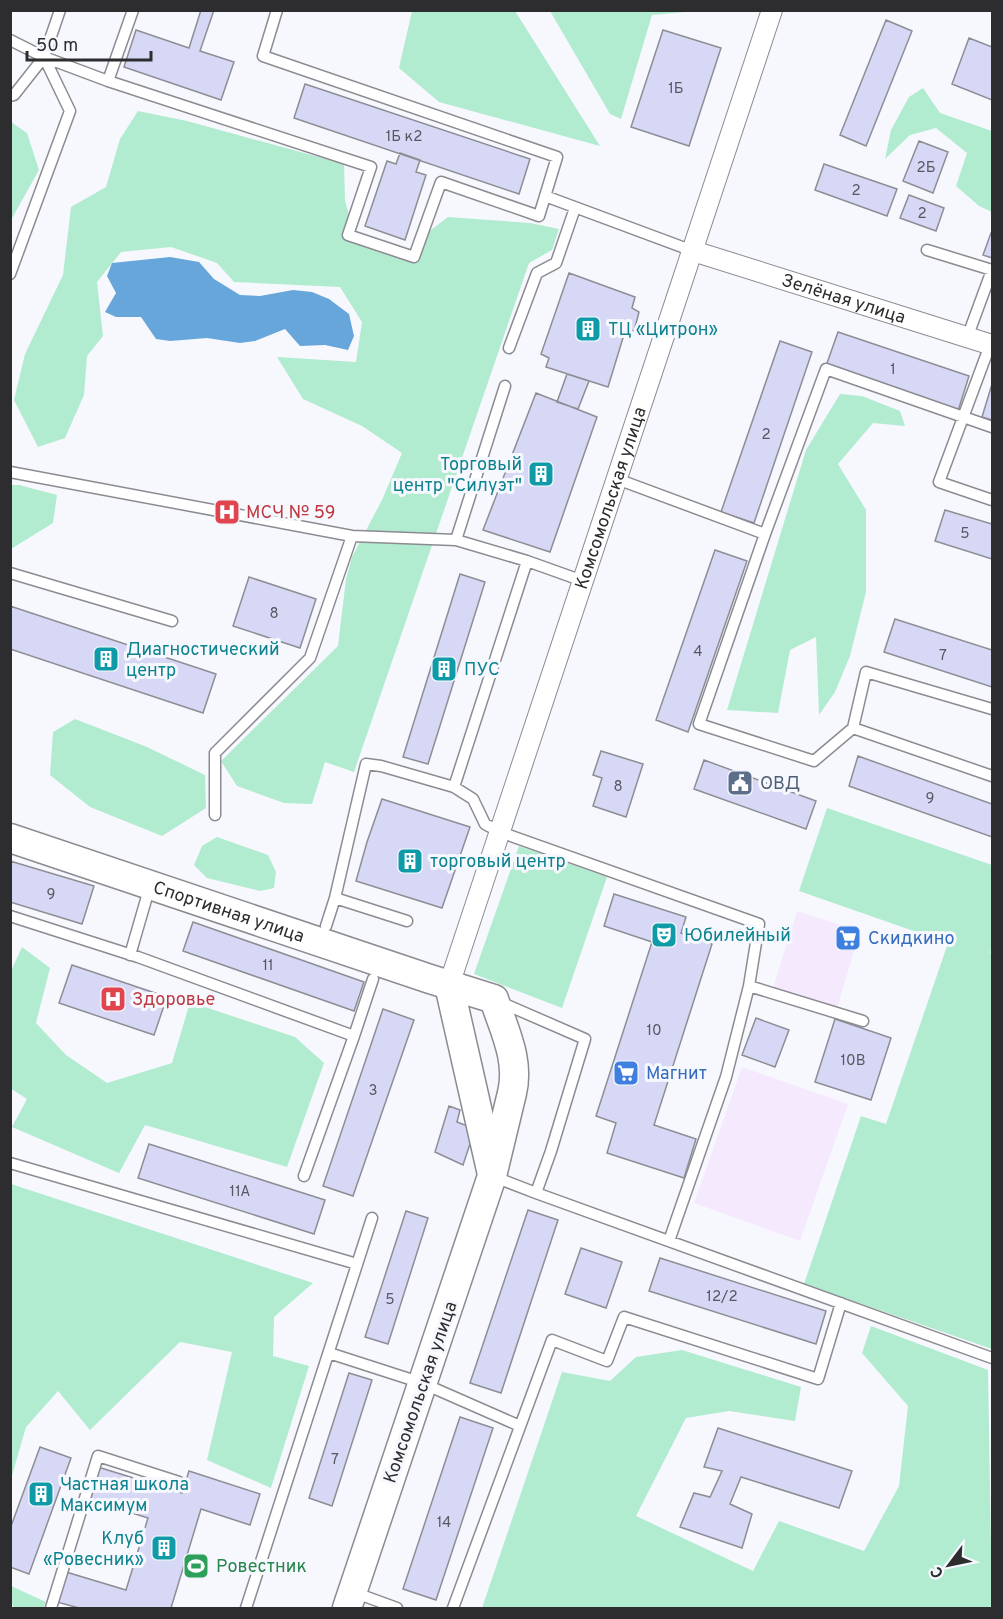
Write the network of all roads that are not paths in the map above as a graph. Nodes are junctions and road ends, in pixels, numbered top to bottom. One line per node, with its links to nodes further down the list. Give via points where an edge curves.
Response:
1 (60, 10): 6 (lane)
2 (133, 10): 7 (lane)
3 (277, 10): 9 (lane, via 263,56 557,157)
4 (772, 10): 12 (street, Комсомольская улица)
5 (10, 40): 6 (lane)
6 (44, 57): 7 (lane); 8 (lane); 13 (lane, via 70,111)
7 (108, 81): 9 (lane, via 371,167 348,235 414,257 441,182 539,216)
8 (10, 96)
9 (545, 196): 10 (lane)
10 (576, 208): 12 (lane); 16 (lane, via 556,263 537,273)
11 (927, 250): 14 (lane, via 992,270)
12 (693, 251): 14 (street, Зелёная улица); 21 (street, Комсомольская улица)
13 (10, 274)
14 (967, 338): 15 (street, Зелёная улица)
15 (992, 345): 18 (lane)
16 (509, 348)
17 (505, 386): 25 (lane)
18 (963, 417): 19 (lane); 22 (lane, via 939,482); 23 (lane, via 826,369)
19 (993, 427)
20 (10, 472): 24 (lane)
21 (617, 479): 23 (lane); 28 (street, Комсомольская улица)
22 (993, 500)
23 (765, 534): 31 (lane, via 699,723 814,761)
24 (352, 536): 25 (lane); 34 (lane, via 310,657 214,753)
25 (456, 540): 26 (lane)
26 (527, 561): 28 (lane); 33 (lane)
27 (10, 573): 29 (lane)
28 (584, 581): 35 (street, Комсомольская улица)
29 (172, 621)
30 (993, 709): 31 (lane, via 866,672)
31 (853, 728): 32 (lane)
32 (993, 776)
33 (454, 787): 35 (lane, via 473,799 485,824); 38 (lane, via 366,764)
34 (215, 815)
35 (500, 832): 44 (street, Комсомольская улица); 45 (lane, via 759,924)
36 (10, 838): 37 (street, Спортивная улица)
37 (151, 885): 42 (lane); 44 (street, Спортивная улица)
38 (335, 898): 40 (lane); 41 (lane)
39 (10, 916): 42 (lane)
40 (407, 921)
41 (326, 926)
42 (130, 955): 48 (lane)
43 (373, 979): 48 (lane)
44 (449, 985): 46 (street); 50 (street)
45 (750, 986): 47 (lane); 56 (lane, via 726,1077)
46 (494, 999): 49 (street, Комсомольская улица, via 514,1059); 54 (lane, via 585,1040)
47 (863, 1021)
48 (354, 1036): 52 (lane)
49 (512, 1092): 50 (street, via 495,1104); 53 (street, Комсомольская улица)
50 (474, 1096): 53 (street)
51 (10, 1163): 57 (lane)
52 (304, 1176)
53 (492, 1176): 54 (lane); 61 (street, Комсомольская улица)
54 (536, 1193): 56 (lane)
55 (372, 1218): 57 (lane)
56 (669, 1241): 58 (lane)
57 (357, 1264): 59 (lane)
58 (841, 1303): 60 (lane); 62 (lane, via 818,1379 624,1317 607,1361 552,1340)
59 (329, 1353): 61 (lane); 65 (lane)
60 (993, 1358)
61 (422, 1383): 62 (lane); 64 (street, Комсомольская улица)
62 (520, 1426): 68 (lane)
63 (179, 1482): 66 (lane, via 98,1456)
64 (350, 1600): 67 (lane)
65 (250, 1607)
66 (51, 1608)
67 (397, 1608)
68 (453, 1608)

